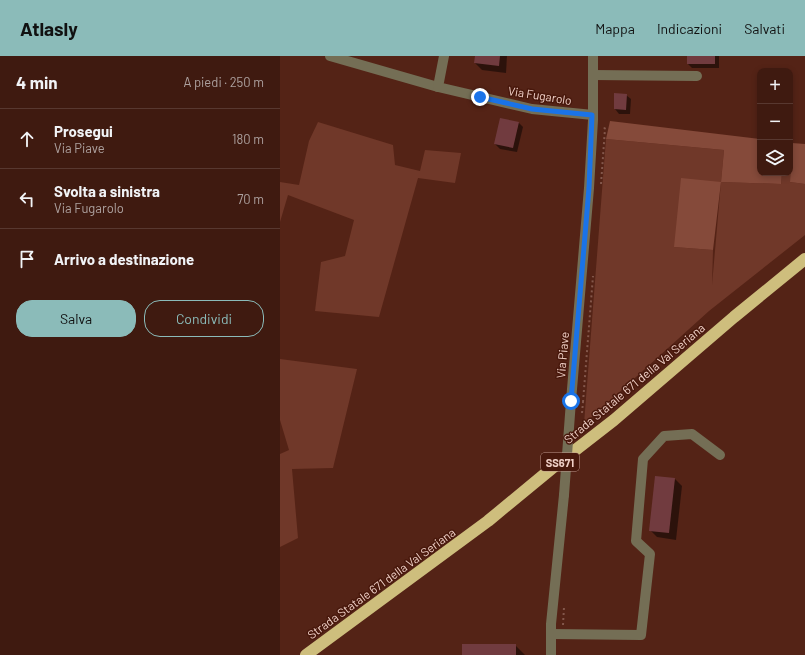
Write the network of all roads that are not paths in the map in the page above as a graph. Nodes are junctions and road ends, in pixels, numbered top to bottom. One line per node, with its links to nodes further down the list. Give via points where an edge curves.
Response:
1 (330, 56): 6 (street, Via Fugarolo)
2 (444, 56): 6 (street)
3 (593, 56): 4 (street, Via Piave)
4 (593, 75): 5 (street); 7 (street, Via Piave)
5 (697, 76)
6 (438, 87): 7 (street, Via Fugarolo, via 532,109)
7 (592, 117): 10 (street, Via Piave, bridge, via 589,188)
8 (805, 259): 11 (highway, Strada Statale 671 della Val Seriana / SS671, via 734,316 614,420 488,521)
9 (720, 455): 10 (street, via 692,434 664,436 643,459 636,541 650,554 641,635)
10 (551, 634): 12 (street, Via Piave)
11 (306, 655)
12 (552, 655)

